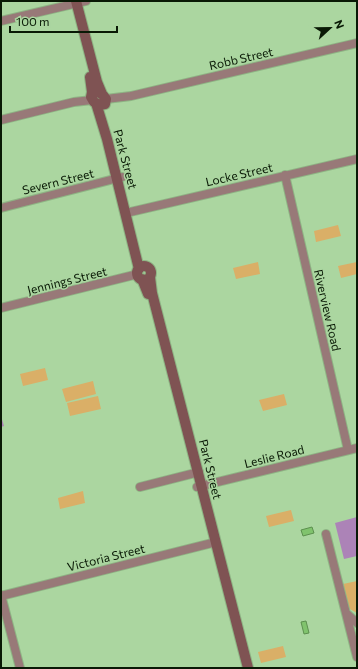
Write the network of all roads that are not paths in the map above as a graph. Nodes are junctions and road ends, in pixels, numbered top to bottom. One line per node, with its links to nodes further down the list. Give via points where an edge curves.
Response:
1 (76, 2): 2 (street); 4 (street, Park Street, via 91,82)
2 (1, 21)
3 (357, 43): 4 (street, Robb Street, via 131,96)
4 (98, 99): 5 (street, Robb Street, via 74,102); 8 (street, Park Street, via 106,119)
5 (1, 120)
6 (357, 159): 7 (street, Locke Street)
7 (285, 175): 10 (street, Locke Street); 14 (street, Riverview Road)
8 (119, 178): 9 (street, Severn Street); 10 (street, Park Street)
9 (1, 208)
10 (129, 212): 11 (street, Park Street)
11 (143, 273): 12 (street, Jennings Street); 15 (street, Park Street, via 152,293)
12 (1, 308)
13 (357, 448): 14 (street, Leslie Road)
14 (348, 450): 16 (street, Leslie Road)
15 (196, 473): 16 (street, Park Street); 17 (street)
16 (200, 486): 19 (street, Park Street)
17 (140, 488)
18 (326, 534): 21 (street)
19 (214, 543): 20 (street, Victoria Street); 27 (street, Park Street); 28 (street, Park Street)
20 (1, 596): 26 (street)
21 (347, 614): 22 (street); 24 (street)
22 (357, 623)
23 (357, 631): 24 (street)
24 (353, 640): 25 (street)
25 (357, 657)
26 (20, 668)
27 (243, 668)
28 (248, 668)

